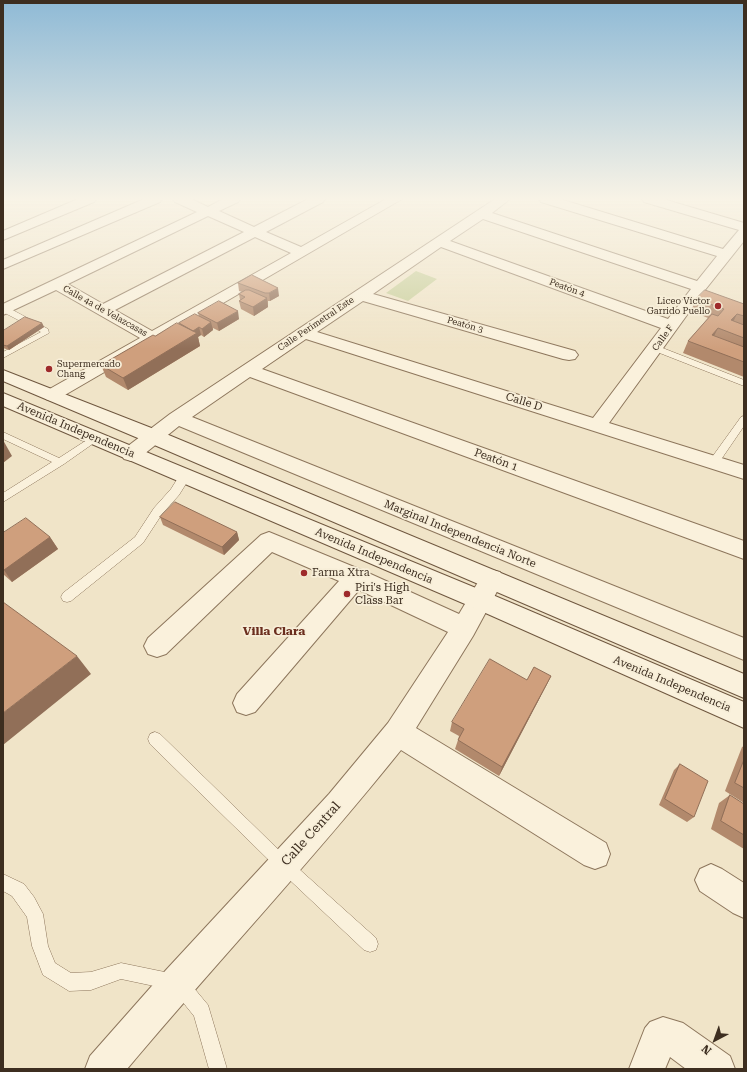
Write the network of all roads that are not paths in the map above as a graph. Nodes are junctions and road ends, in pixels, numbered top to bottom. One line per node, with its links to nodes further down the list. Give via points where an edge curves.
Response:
1 (40, 249): 13 (street)
2 (130, 249): 14 (street)
3 (224, 249): 18 (street)
4 (294, 249): 11 (street)
5 (306, 249): 11 (street)
6 (429, 249): 16 (street, Calle Perimetral Este)
7 (458, 249): 19 (street, Peatón 4)
8 (586, 249): 15 (street)
9 (708, 249): 12 (street)
10 (731, 249): 12 (street, Calle F)
11 (301, 252): 21 (street)
12 (727, 255): 15 (street, Calle F)
13 (3, 265)
14 (56, 284): 17 (street); 18 (street, Calle 4a de Velazcasas)
15 (700, 287): 19 (street, Calle F)
16 (360, 295): 20 (street, Calle Perimetral Este); 24 (street, Peatón 3)
17 (4, 309): 23 (lane, via 45,333)
18 (103, 310): 21 (street, Calle 4a de Velazcasas)
19 (672, 326): 22 (street, Calle F)
20 (303, 333): 25 (street, Calle Perimetral Este); 32 (street, Calle D)
21 (153, 338): 28 (street)
22 (655, 348): 27 (lane); 32 (street, Calle F)
23 (3, 355)
24 (569, 355)
25 (248, 370): 30 (street, Calle Perimetral Este); 42 (street, Peatón 1)
26 (3, 375): 28 (street, Avenida Independencia)
27 (744, 383)
28 (52, 395): 34 (street, Avenida Independencia)
29 (3, 399): 35 (street, Avenida Independencia)
30 (177, 418): 34 (street, Calle Perimetral Este); 48 (street, Marginal Independencia Norte)
31 (744, 419): 38 (lane)
32 (598, 425): 38 (street, Calle D)
33 (3, 435): 37 (lane)
34 (152, 436): 36 (street, Calle Perimetral Este); 44 (street, Avenida Independencia)
35 (96, 438): 36 (street, Avenida Independencia); 37 (lane)
36 (131, 454): 40 (street, Avenida Independencia)
37 (60, 462): 41 (lane)
38 (714, 462): 39 (street, Calle D)
39 (744, 472)
40 (185, 476): 44 (street, Avenida Independencia); 45 (lane, via 139,540)
41 (3, 498)
42 (744, 550)
43 (356, 578): 46 (street); 47 (street, via 270,541); 50 (street)
44 (486, 590): 46 (street, Calle Central); 49 (street, Avenida Independencia); 51 (street, Avenida Independencia)
45 (68, 597)
46 (464, 628): 52 (street, Calle Central)
47 (157, 646)
48 (744, 650)
49 (744, 686)
50 (246, 703)
51 (744, 715)
52 (398, 732): 54 (street); 55 (street, Calle Central, via 339,804)
53 (155, 739): 55 (lane)
54 (594, 854)
55 (284, 865): 59 (lane); 60 (street, Calle Central)
56 (711, 880): 58 (street)
57 (3, 882): 60 (lane, via 18,890 28,902 35,914 40,946 49,969 69,982 91,982 121,971)
58 (744, 902)
59 (370, 944)
60 (178, 982): 61 (street, Calle Central); 62 (lane, via 202,1011)
61 (103, 1069)
62 (218, 1069)
63 (647, 1069): 64 (street, via 663,1035 670,1036)
64 (717, 1069)

